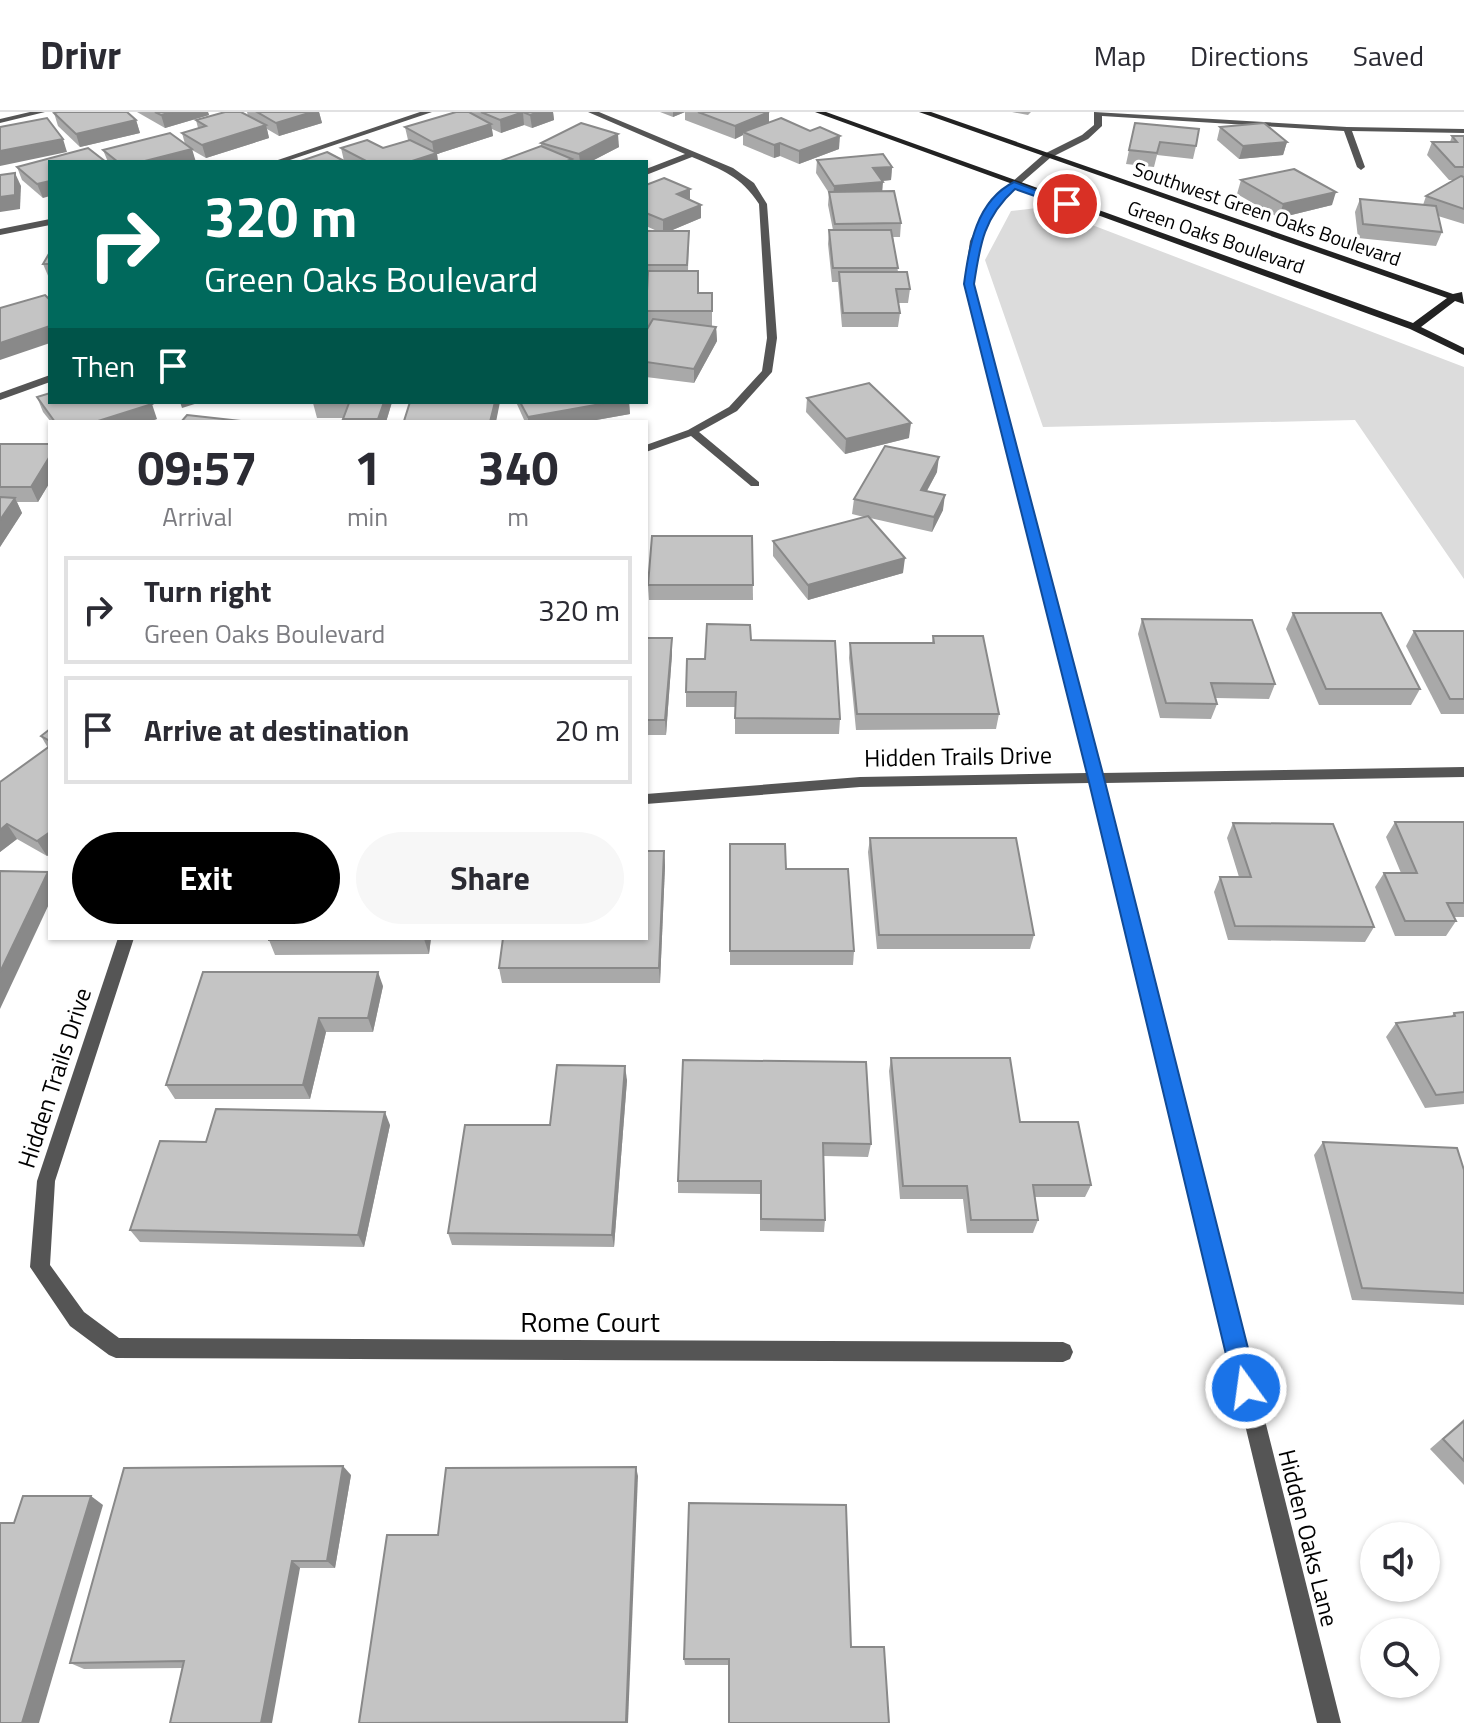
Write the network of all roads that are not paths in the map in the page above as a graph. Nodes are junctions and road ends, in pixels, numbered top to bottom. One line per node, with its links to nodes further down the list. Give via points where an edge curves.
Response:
1 (41, 112): 7 (street)
2 (428, 112): 12 (street)
3 (592, 112): 10 (street)
4 (819, 112): 15 (main road, Green Oaks Boulevard)
5 (923, 112): 11 (main road, Southwest Green Oaks Boulevard)
6 (1098, 112): 8 (street); 11 (street, Hidden Oaks Lane, via 1098,126)
7 (0, 121)
8 (1347, 129): 9 (street); 13 (street)
9 (1464, 131)
10 (693, 154): 14 (street); 23 (street, via 730,170 751,185 763,204 772,338 767,372 733,409)
11 (1047, 156): 15 (street, Hidden Oaks Lane); 18 (main road, Southwest Green Oaks Boulevard)
12 (282, 160)
13 (1361, 167)
14 (648, 171)
15 (1014, 185): 19 (main road, Green Oaks Boulevard); 27 (street, Hidden Oaks Lane, via 992,204 975,241 969,284)
16 (48, 222): 17 (street)
17 (0, 232)
18 (1461, 296): 19 (main road)
19 (1414, 327): 20 (main road, Green Oaks Boulevard)
20 (1464, 352)
21 (48, 379): 22 (street)
22 (0, 397)
23 (692, 432): 24 (street); 25 (street)
24 (648, 448)
25 (755, 484)
26 (1464, 772): 27 (street, Hidden Trails Drive)
27 (1096, 778): 28 (street, Hidden Trails Drive, via 860,782); 32 (street, Hidden Oaks Lane)
28 (648, 799)
29 (125, 940): 30 (street, Hidden Trails Drive, via 46,1181 40,1267 77,1319)
30 (116, 1348): 31 (street, Rome Court)
31 (1063, 1352)
32 (1329, 1723)

